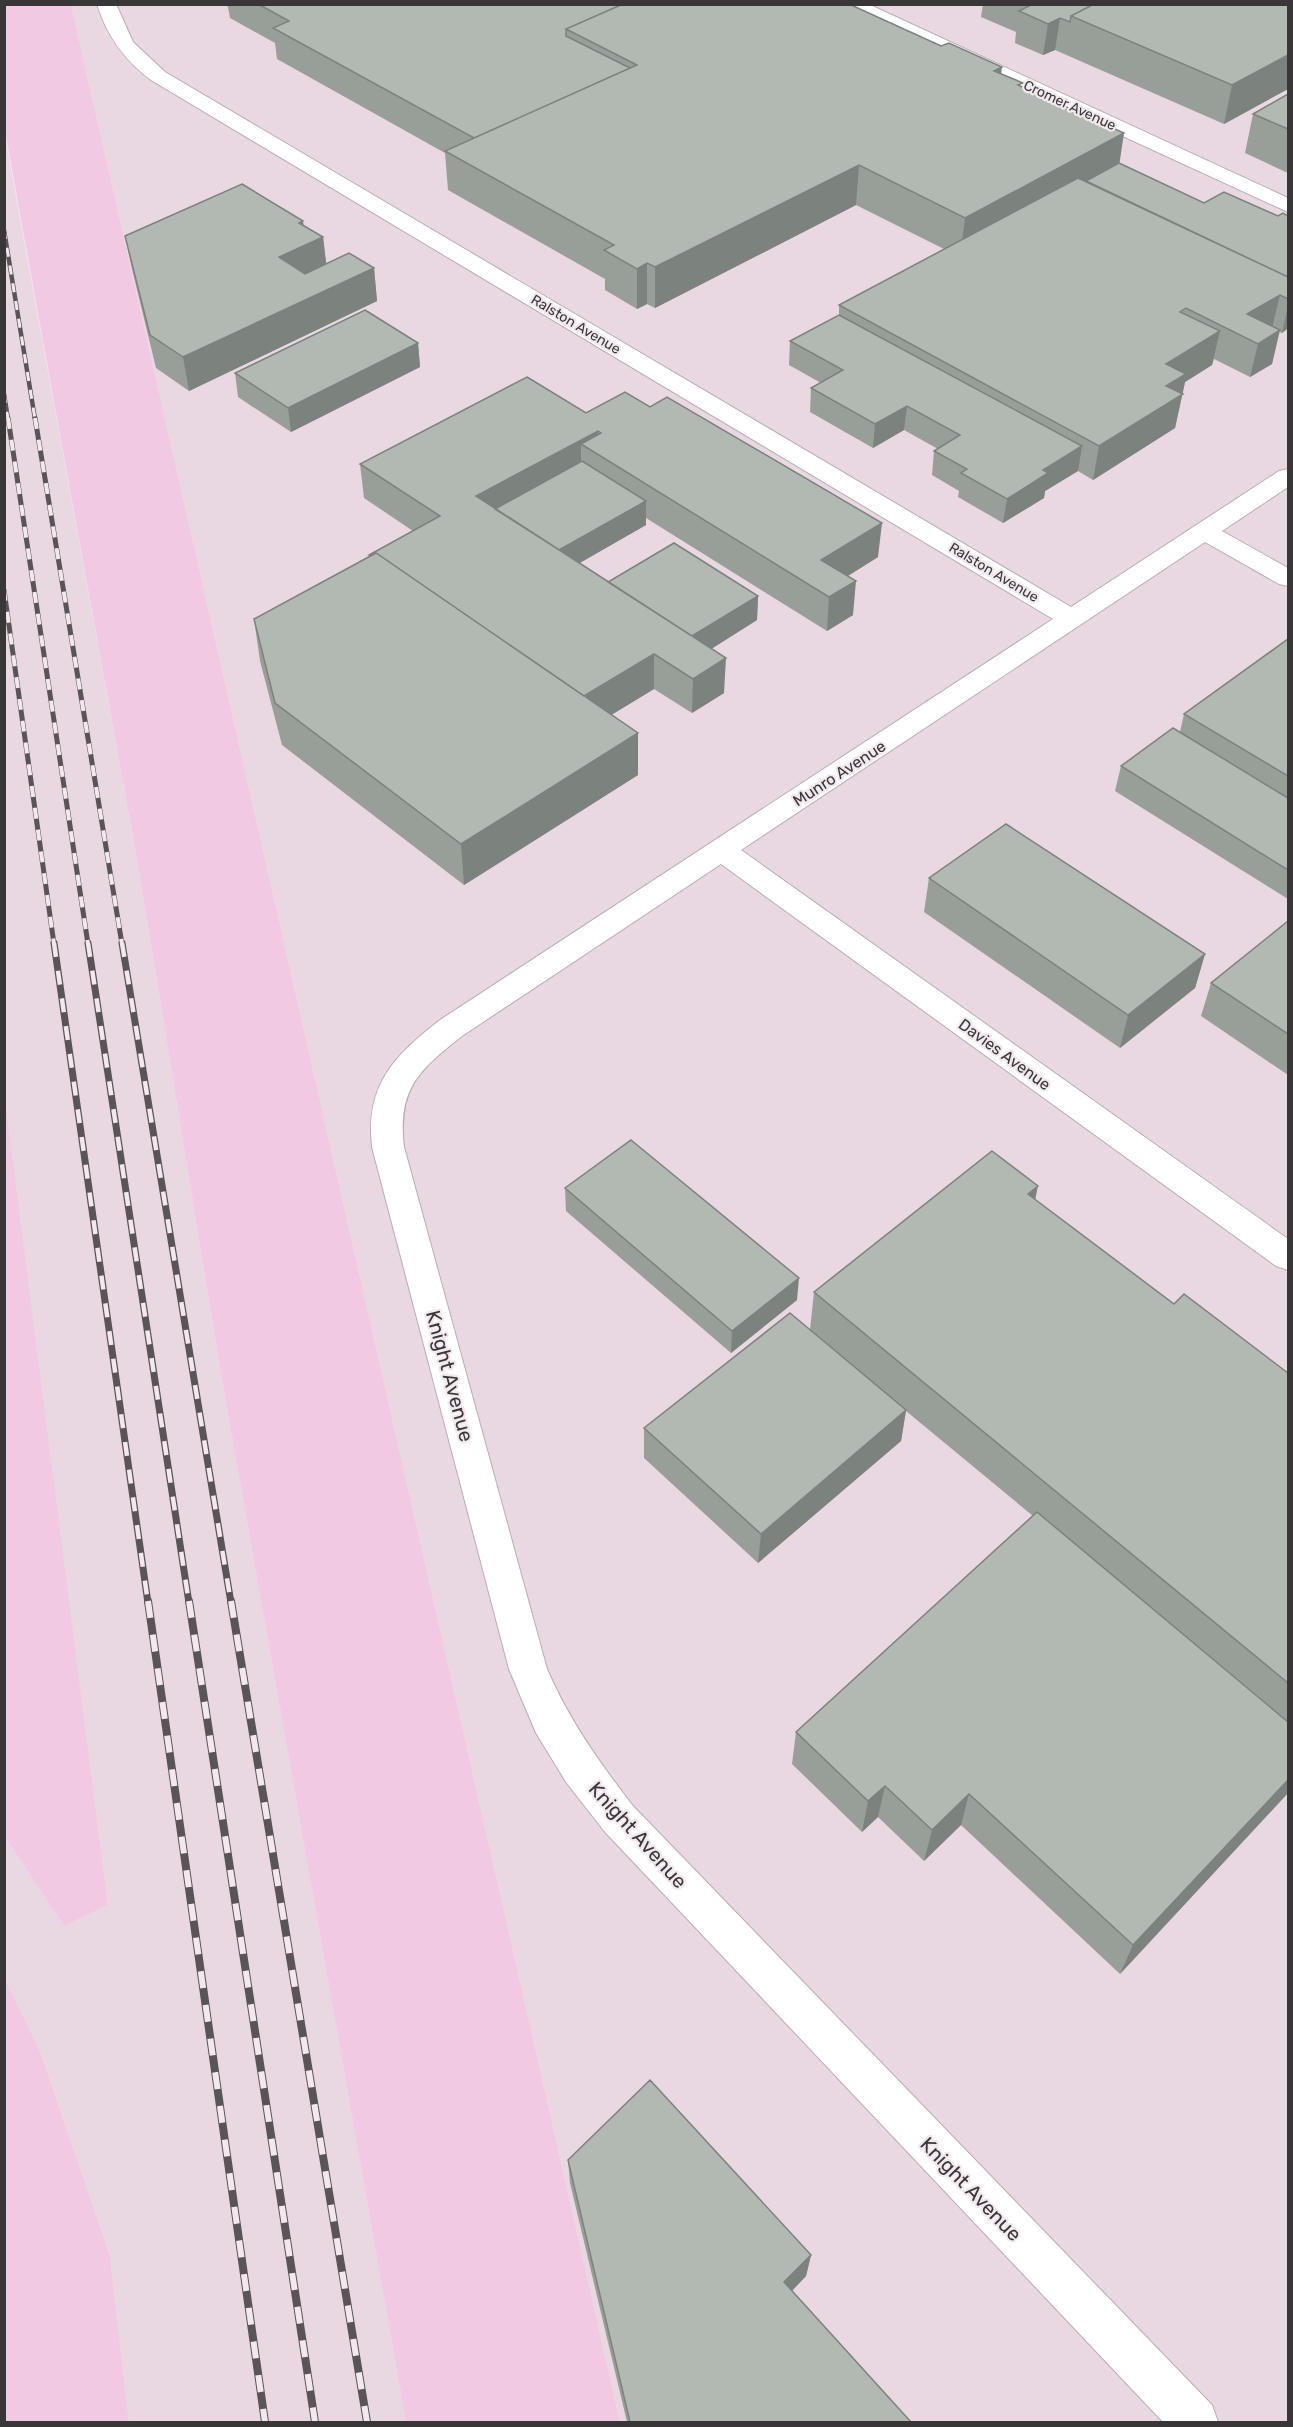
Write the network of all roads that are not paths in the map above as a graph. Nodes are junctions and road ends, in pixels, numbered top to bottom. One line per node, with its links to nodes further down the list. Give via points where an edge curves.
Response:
1 (106, 4): 7 (street, Ralston Avenue, via 113,30 122,44 158,76)
2 (851, 4): 3 (street, Cromer Avenue)
3 (1288, 206)
4 (1288, 476): 5 (street, Munro Avenue)
5 (1204, 531): 6 (street); 7 (street, Munro Avenue)
6 (1288, 578)
7 (1073, 619): 8 (street, Munro Avenue)
8 (721, 850): 9 (street, Munro Avenue, via 451,1028 425,1048); 10 (street, Davies Avenue)
9 (400, 1081): 11 (street, Knight Avenue, via 386,1113 388,1147 528,1669 550,1720 619,1819)
10 (1288, 1257)
11 (1195, 2422)

